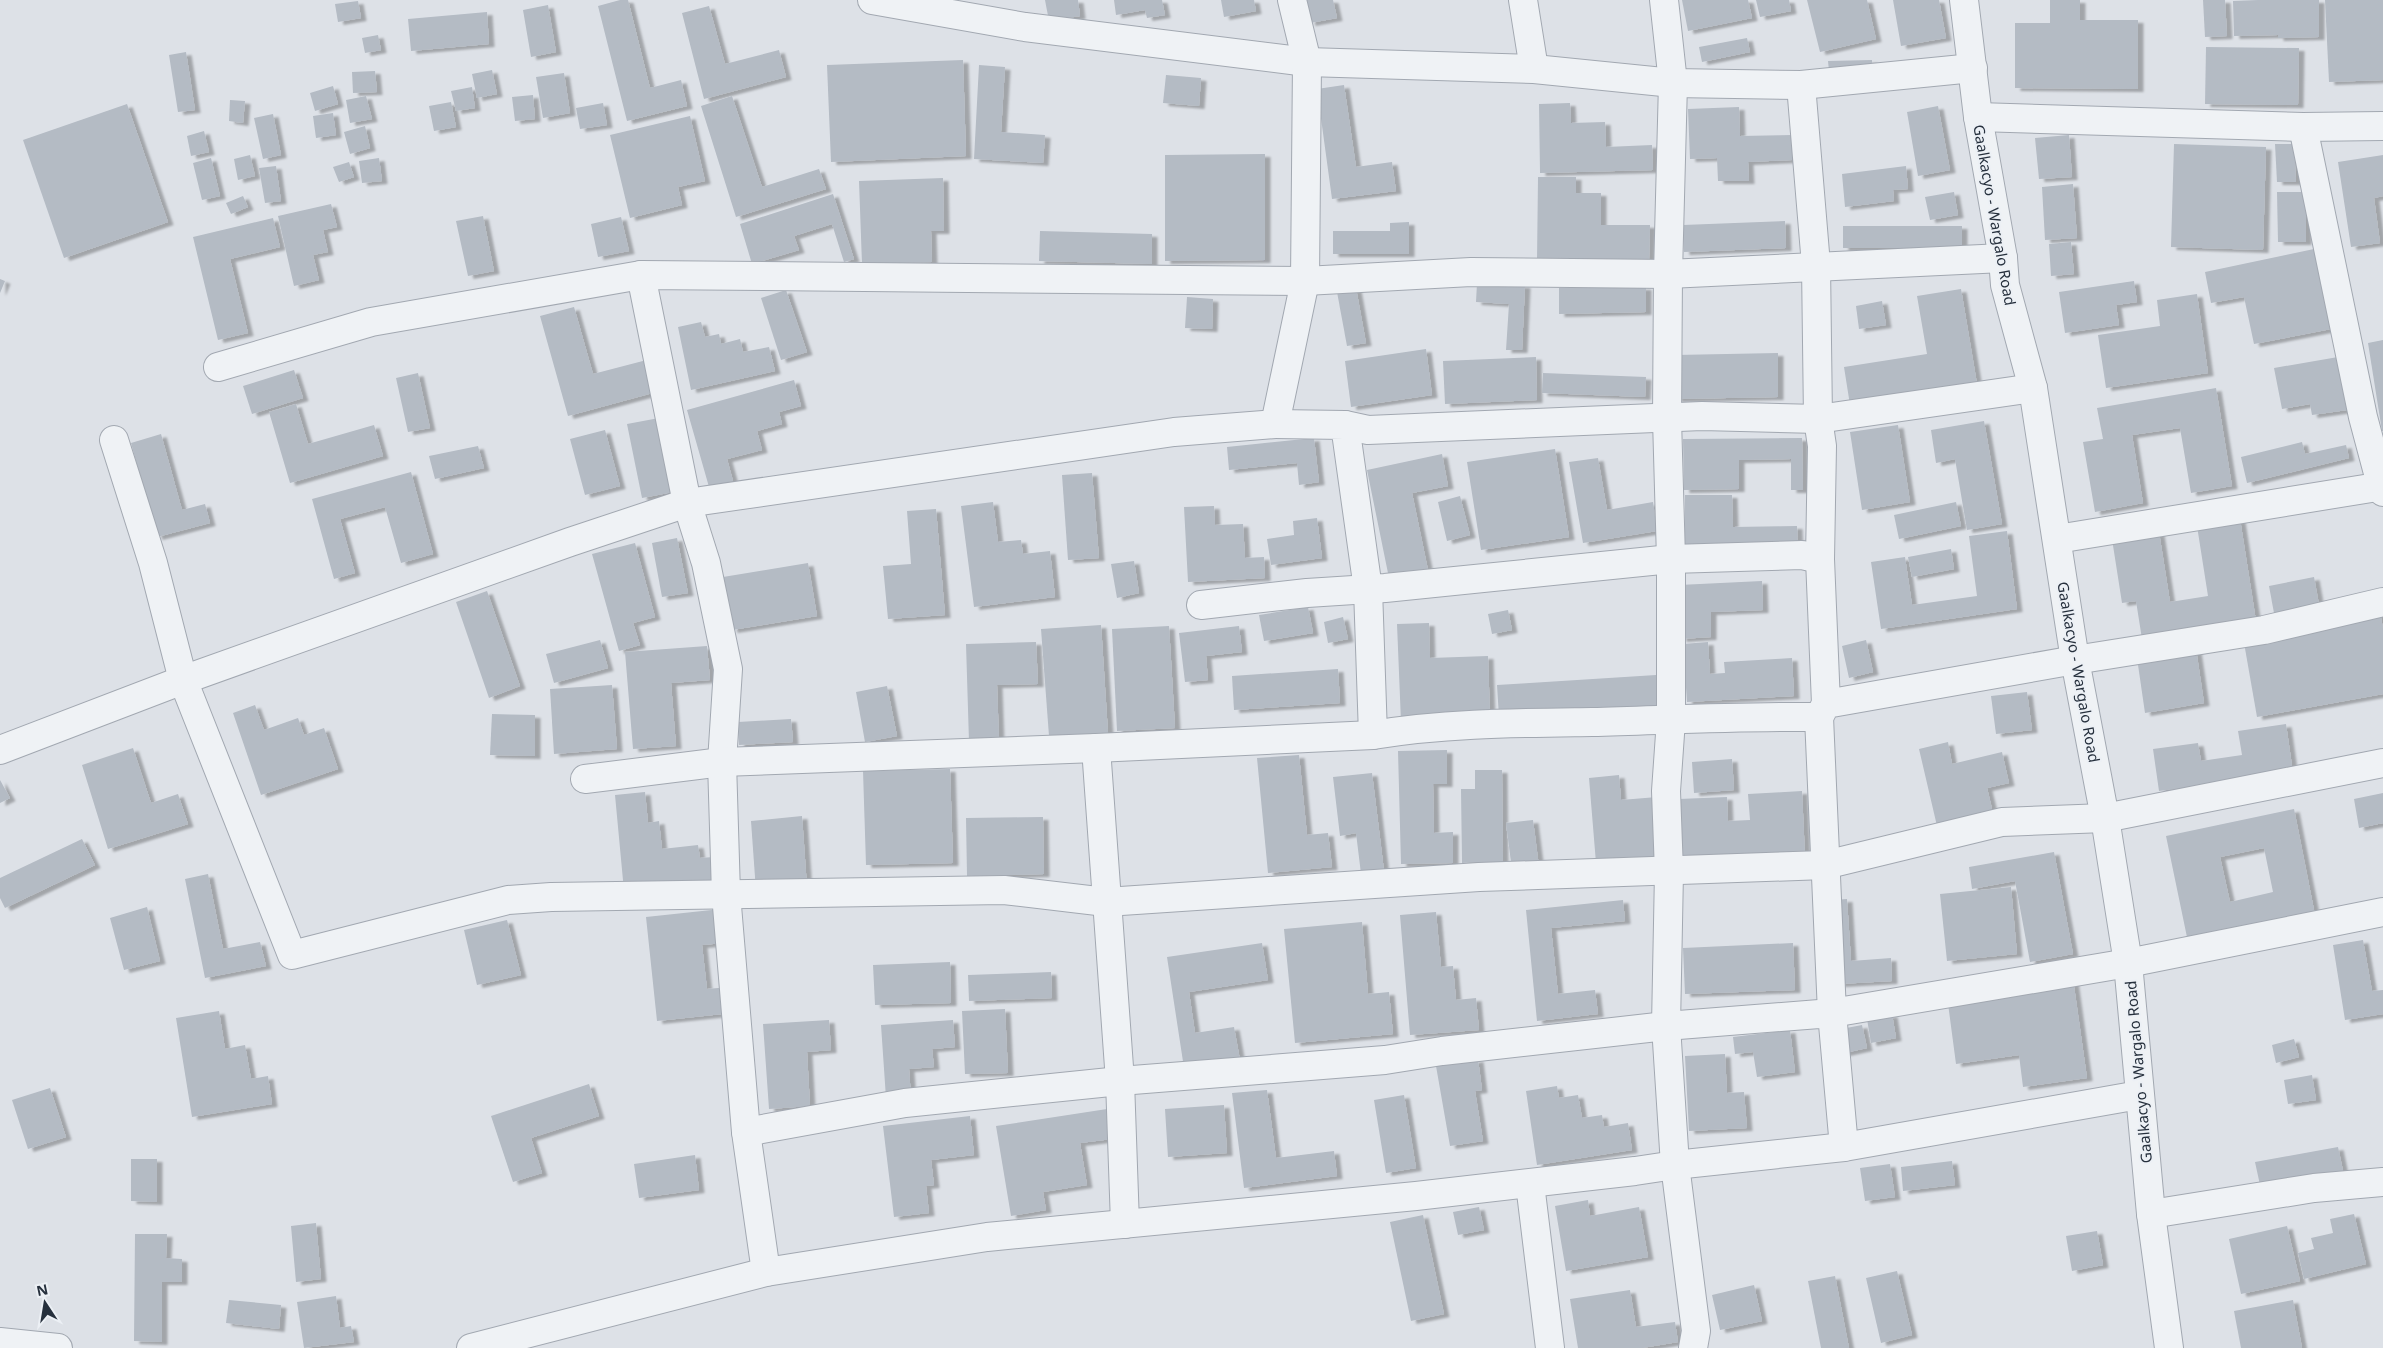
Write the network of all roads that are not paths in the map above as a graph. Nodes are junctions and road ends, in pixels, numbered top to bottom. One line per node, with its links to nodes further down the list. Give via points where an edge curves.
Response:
1 (872, 0): 6 (street, via 1025,27)
2 (1292, 0): 6 (street)
3 (1523, 0): 8 (street)
4 (1664, 0): 9 (street)
5 (1964, 0): 7 (street, Gaalkacyo - Wargalo Road)
6 (1307, 62): 8 (street); 18 (street)
7 (1972, 68): 10 (street); 11 (street, Gaalkacyo - Wargalo Road)
8 (1534, 69): 9 (street)
9 (1673, 83): 10 (street); 16 (street)
10 (1801, 85): 15 (street)
11 (1978, 117): 13 (street); 14 (street, Gaalkacyo - Wargalo Road)
12 (2383, 126): 13 (street)
13 (2303, 127): 26 (street, via 2363,417)
14 (2003, 258): 15 (street); 20 (street, Gaalkacyo - Wargalo Road, via 2005,285)
15 (1816, 265): 16 (street); 22 (street)
16 (1668, 274): 18 (street, via 1472,272); 21 (street)
17 (641, 275): 18 (street); 19 (street, via 371,322); 27 (street)
18 (1305, 281): 23 (street)
19 (218, 367)
20 (2033, 388): 22 (street); 28 (street, Gaalkacyo - Wargalo Road)
21 (1667, 419): 22 (street, via 1702,416); 24 (street, via 1368,430); 29 (street)
22 (1818, 419): 30 (street, via 1822,446)
23 (1275, 424): 24 (street); 27 (street, via 1174,432)
24 (1345, 425): 31 (street)
25 (114, 440): 35 (street, via 153,563)
26 (2382, 488): 28 (street)
27 (687, 503): 35 (street); 41 (street, via 706,563 728,669)
28 (2057, 540): 34 (street, Gaalkacyo - Wargalo Road)
29 (1671, 559): 30 (street, via 1802,555); 31 (street); 37 (street)
30 (1820, 559): 36 (street)
31 (1368, 589): 33 (street); 38 (street)
32 (2383, 602): 34 (street, via 2264,630)
33 (1201, 605)
34 (2075, 660): 36 (street); 44 (street, Gaalkacyo - Wargalo Road)
35 (183, 680): 40 (street); 47 (street, via 292,955 508,900)
36 (1822, 710): 37 (street); 45 (street)
37 (1671, 720): 38 (street, via 1507,724); 46 (street, via 1666,790)
38 (1373, 735): 39 (street)
39 (1096, 748): 41 (street); 48 (street)
40 (0, 750)
41 (722, 762): 43 (street); 47 (street)
42 (2383, 763): 44 (street)
43 (585, 778)
44 (2105, 818): 45 (street, via 2002,822); 50 (street, Gaalkacyo - Wargalo Road)
45 (1825, 865): 46 (street); 51 (street)
46 (1669, 872): 48 (street, via 1479,878); 52 (street)
47 (726, 894): 48 (street, via 1004,890); 55 (street)
48 (1106, 902): 53 (street)
49 (2383, 912): 50 (street)
50 (2128, 963): 51 (street); 54 (street, Gaalkacyo - Wargalo Road)
51 (1832, 1013): 52 (street); 56 (street)
52 (1666, 1026): 53 (street, via 1442,1050 1385,1060); 57 (street)
53 (1120, 1081): 55 (street, via 905,1103); 61 (street)
54 (2139, 1096): 56 (street); 60 (street, Gaalkacyo - Wargalo Road)
55 (746, 1132): 62 (street)
56 (1844, 1147): 57 (street)
57 (1675, 1165): 59 (street); 67 (street, via 1696,1331)
58 (2383, 1182): 60 (street, via 2314,1188)
59 (1530, 1184): 61 (street); 66 (street)
60 (2151, 1214): 68 (street, Gaalkacyo - Wargalo Road)
61 (1125, 1224): 62 (street, via 986,1237)
62 (766, 1272): 65 (street)
63 (0, 1342): 64 (street)
64 (58, 1348)
65 (471, 1348)
66 (1550, 1348)
67 (1693, 1348)
68 (2169, 1348)

